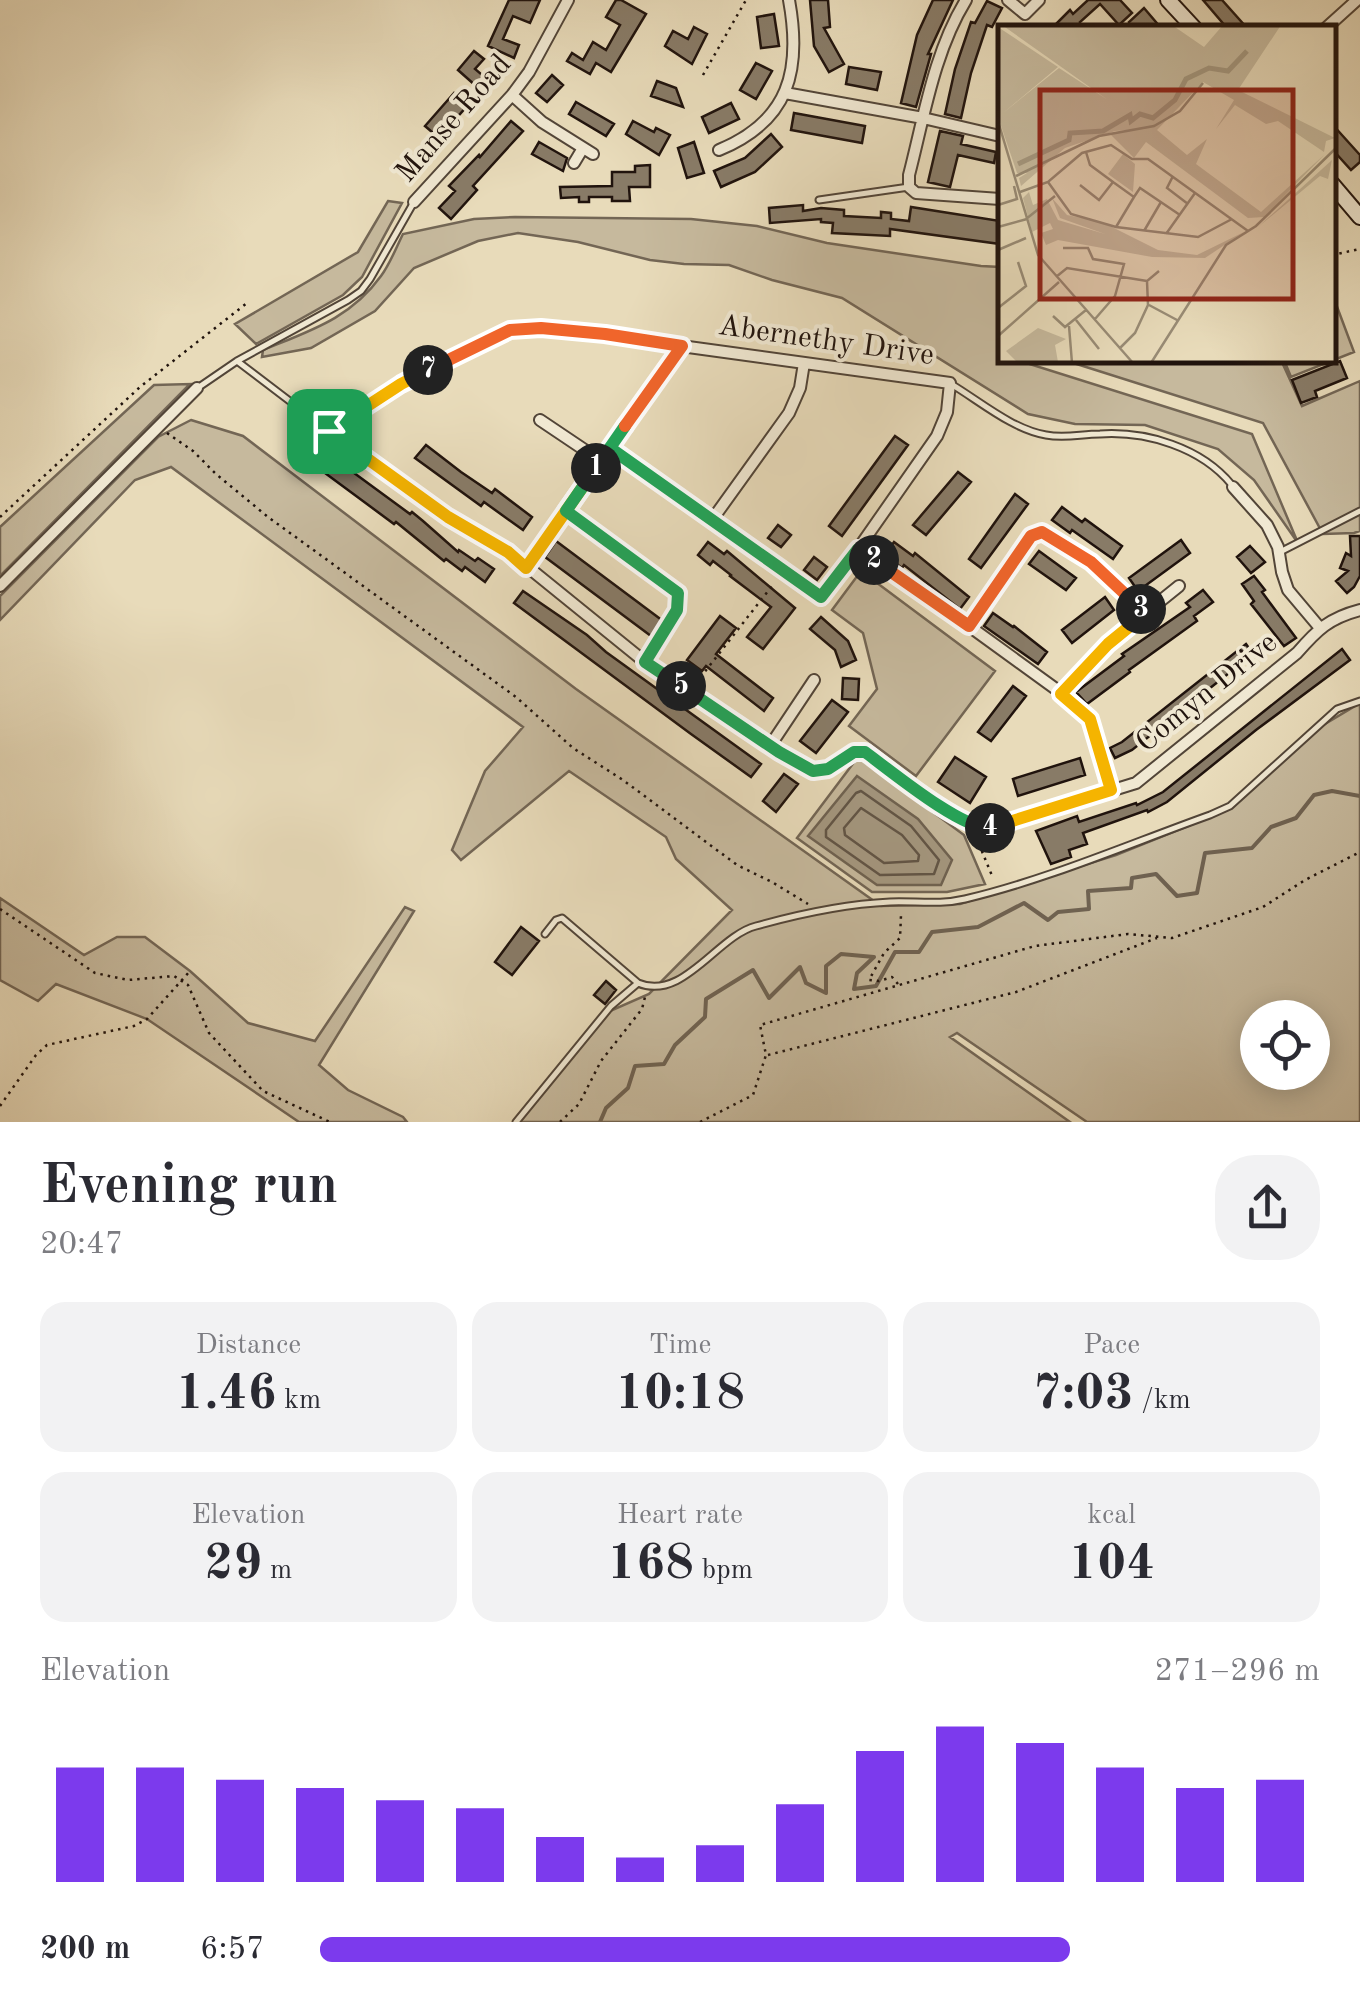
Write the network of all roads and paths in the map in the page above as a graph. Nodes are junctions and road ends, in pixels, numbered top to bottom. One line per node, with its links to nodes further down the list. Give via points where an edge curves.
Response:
1 (568, 0): 13 (street, Manse Road)
2 (746, 0): 11 (path)
3 (789, 0): 12 (street, via 794,60)
4 (966, 0): 14 (street, via 940,55)
5 (1008, 0): 6 (street, via 1025,14)
6 (1039, 0)
7 (1168, 0): 9 (main road)
8 (1357, 0): 10 (street)
9 (1191, 25)
10 (1329, 25)
11 (702, 76)
12 (785, 93): 14 (street); 16 (street, via 767,120)
13 (512, 95): 17 (street, via 588,151); 22 (street, Manse Road)
14 (923, 118): 15 (street); 18 (street)
15 (998, 136)
16 (719, 150)
17 (574, 163)
18 (909, 187): 20 (street, via 916,193); 21 (lane)
19 (1335, 188): 23 (main road)
20 (998, 199)
21 (819, 200)
22 (414, 202): 28 (lane, Manse Road, via 361,291)
23 (1360, 217)
24 (1360, 250): 25 (path)
25 (1335, 254)
26 (247, 304): 40 (path, via 140,387)
27 (682, 346): 29 (street, Abernethy Drive); 34 (lane, Abernethy Drive, via 510,330 401,384); 35 (street)
28 (237, 361): 31 (lane, Manse Road); 34 (lane)
29 (804, 363): 30 (street, Abernethy Drive); 41 (street, via 789,412)
30 (950, 384): 37 (lane, Abernethy Drive, via 1044,435 1158,438 1192,454); 42 (street, via 937,436)
31 (197, 388): 33 (street)
32 (540, 420): 36 (street)
33 (157, 427): 45 (street); 64 (path, via 573,748 737,865)
34 (329, 431): 44 (street)
35 (610, 448): 36 (street); 41 (street)
36 (601, 461): 38 (street)
37 (1234, 488): 43 (street, Abernethy Drive, via 1267,524)
38 (566, 511): 44 (street); 52 (lane, via 678,593 677,610)
39 (1360, 511): 43 (lane)
40 (0, 516)
41 (712, 520): 42 (street, via 821,597)
42 (858, 549): 50 (street)
43 (1280, 552): 51 (street, Abernethy Drive, via 1288,590)
44 (526, 568): 52 (street)
45 (0, 586)
46 (772, 586): 54 (path)
47 (1179, 586): 49 (street)
48 (1360, 610): 51 (street, Comyn Drive)
49 (1146, 613): 50 (street, via 1091,562 1042,532 1031,536); 55 (street)
50 (969, 626): 55 (street)
51 (1320, 628): 58 (street, Comyn Drive, via 1297,654 1136,783)
52 (645, 662): 54 (street)
53 (814, 680): 57 (street)
54 (690, 692): 57 (street)
55 (1061, 694): 58 (street, via 1090,719)
56 (1360, 702): 62 (lane, via 1337,709 1230,806 1210,815 964,899)
57 (770, 746): 59 (street, via 813,771 865,752)
58 (1111, 790): 59 (street, Comyn Drive, via 990,828)
59 (971, 824): 61 (path)
60 (1360, 852): 66 (path, via 1263,907)
61 (993, 878)
62 (893, 902): 64 (lane); 70 (path, via 901,915 900,938 870,980 892,976)
63 (0, 909): 68 (path, via 95,973)
64 (821, 912): 71 (lane, via 750,927 685,976)
65 (545, 934): 69 (lane, via 562,918)
66 (1160, 937): 70 (path, via 1128,934 1035,946); 72 (path, via 1016,992)
67 (190, 971): 68 (path)
68 (182, 980): 73 (path, via 134,1026 47,1045); 74 (path, via 210,1033 263,1091)
69 (638, 983): 71 (lane); 75 (lane, via 611,1006)
70 (898, 984): 72 (path, via 760,1025)
71 (648, 987): 76 (path, via 642,1009)
72 (766, 1055): 77 (path, via 753,1095)
73 (0, 1106)
74 (330, 1122)
75 (516, 1122)
76 (560, 1122)
77 (700, 1122)

